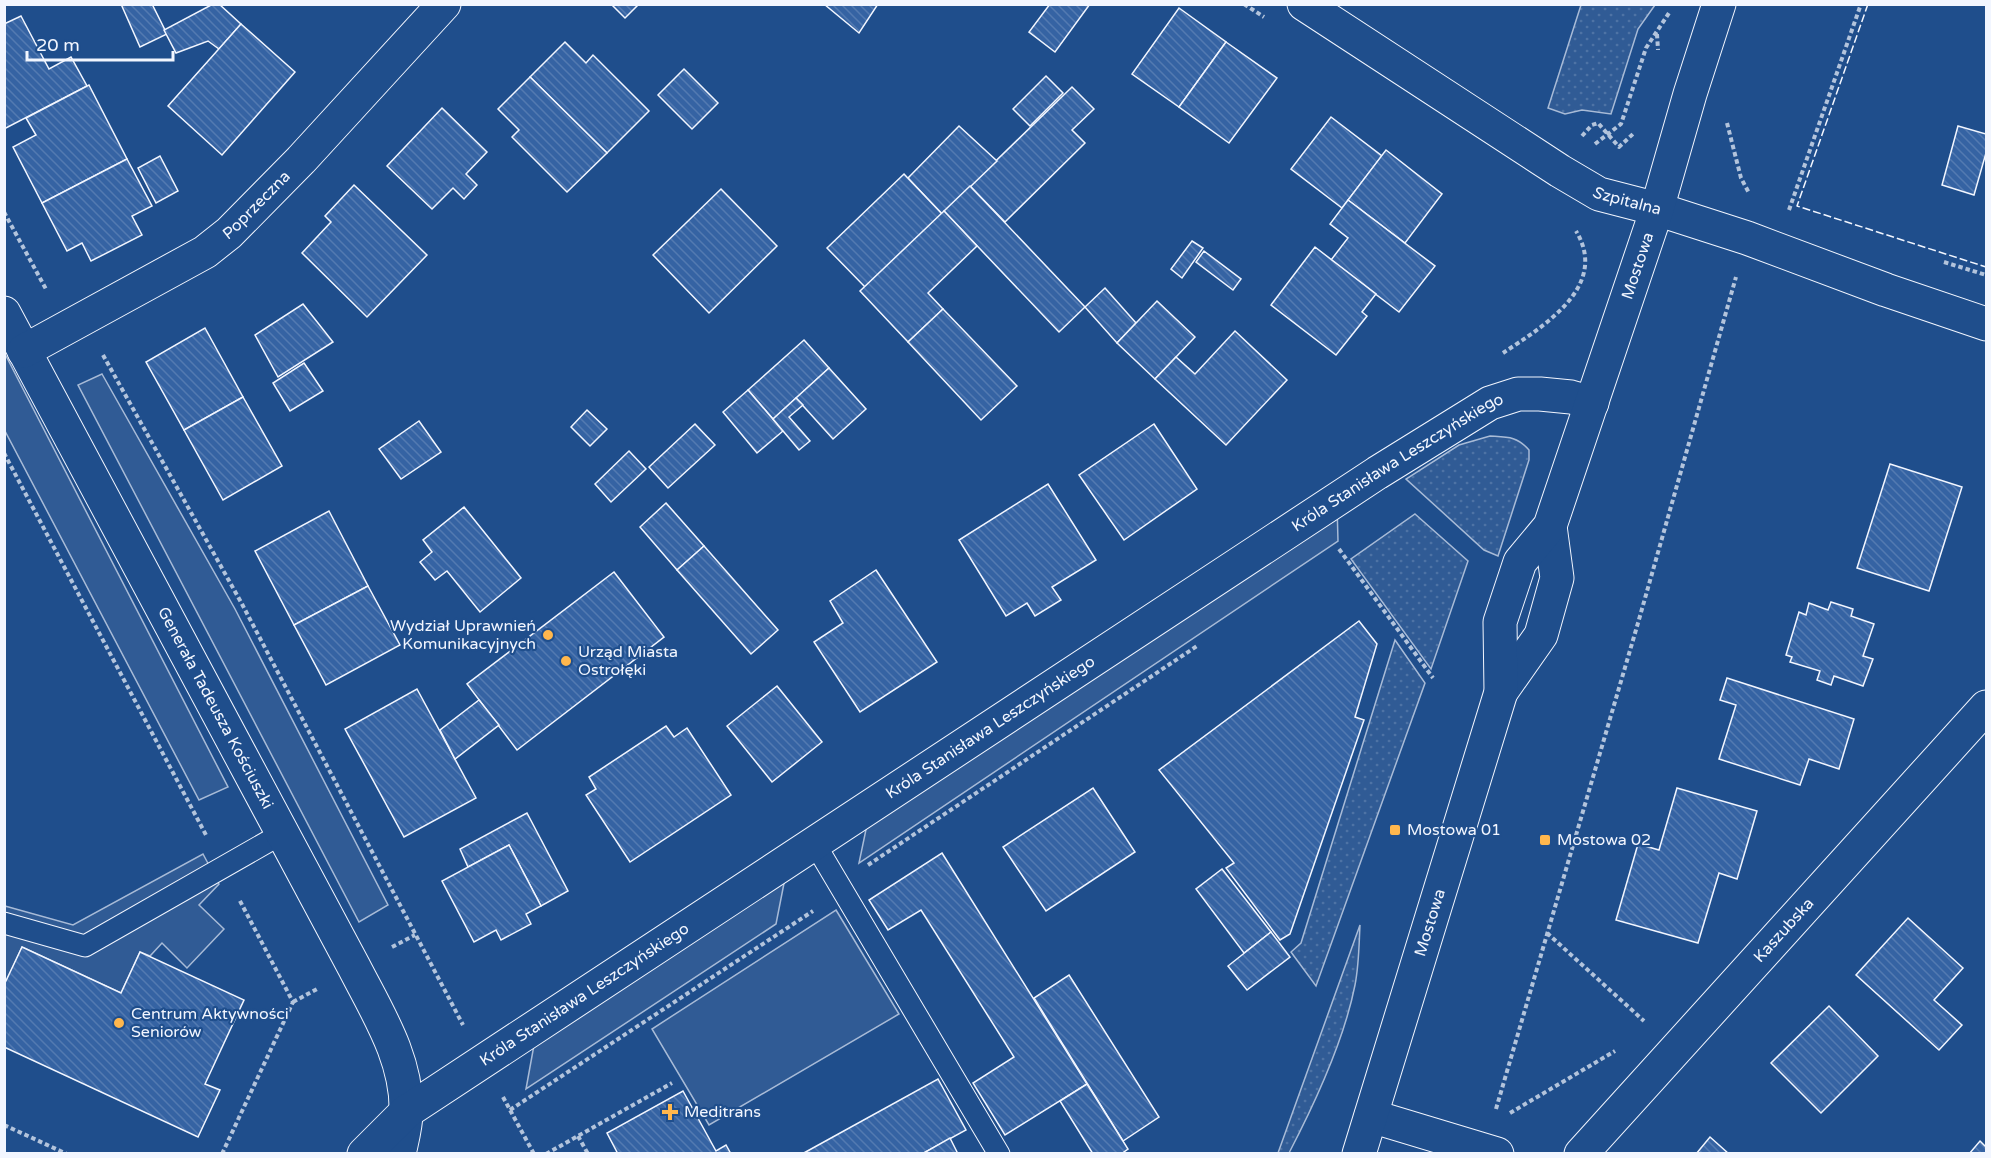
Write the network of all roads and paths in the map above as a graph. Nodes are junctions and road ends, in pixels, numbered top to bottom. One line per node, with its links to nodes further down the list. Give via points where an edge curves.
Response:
1 (444, 4): 22 (street, Poprzeczna, via 229,233 205,252)
2 (1244, 4): 7 (path)
3 (1304, 4): 12 (street, Szpitalna)
4 (1719, 4): 14 (street, Mostowa)
5 (1861, 4): 16 (path, via 1788,212)
6 (1673, 6): 10 (path, via 1646,48 1622,124)
7 (1274, 24)
8 (1727, 116): 13 (path, via 1741,178)
9 (1634, 132): 10 (path, via 1619,147)
10 (1608, 135): 11 (path, via 1598,123); 12 (path)
11 (1576, 141)
12 (1560, 171): 14 (street, Szpitalna, via 1599,194)
13 (1754, 197)
14 (1658, 209): 23 (street, Szpitalna); 26 (street, Mostowa)
15 (4, 212): 22 (path, via 44,288 55,298 71,297)
16 (1797, 215)
17 (1572, 225): 25 (path, via 1584,244 1583,277 1559,313)
18 (1942, 261): 20 (path)
19 (1737, 274): 39 (path)
20 (1986, 275)
21 (4, 313): 24 (street, Generała Tadeusza Kościuszki)
22 (81, 320): 24 (street, Poprzeczna); 41 (path, via 242,604)
23 (1986, 324)
24 (24, 351): 34 (street, Generała Tadeusza Kościuszki)
25 (1502, 353)
26 (1592, 403): 28 (street, Mostowa); 35 (street, Króla Stanisława Leszczyńskiego, via 1540,394 1518,394 1490,403)
27 (4, 453): 36 (path)
28 (1550, 526): 32 (street, Mostowa, via 1520,562 1500,622); 32 (street, Mostowa, via 1557,578 1541,635)
29 (1347, 543): 31 (path, via 1339,549)
30 (1201, 643): 37 (path)
31 (1433, 678)
32 (1501, 692): 45 (street, Mostowa)
33 (1984, 714): 58 (street, Kaszubska)
34 (282, 833): 36 (lane); 44 (street, Generała Tadeusza Kościuszki, via 391,1040 403,1077)
35 (815, 844): 37 (lane); 41 (street, Króla Stanisława Leszczyńskiego)
36 (222, 867): 38 (lane, via 85,946); 50 (path, via 293,1002)
37 (839, 885): 43 (path, via 826,902); 56 (lane)
38 (4, 923)
39 (1547, 933): 40 (path); 48 (path)
40 (1652, 1028)
41 (484, 1063): 43 (path); 44 (street, Króla Stanisława Leszczyńskiego)
42 (672, 1083): 47 (path)
43 (510, 1110): 53 (path)
44 (406, 1112): 51 (street, Króla Stanisława Leszczyńskiego); 52 (street)
45 (1371, 1116): 48 (street); 57 (street, Mostowa)
46 (4, 1125): 49 (path)
47 (578, 1136): 54 (path); 55 (path)
48 (1491, 1151)
49 (67, 1154)
50 (222, 1154)
51 (364, 1154)
52 (399, 1154)
53 (534, 1154)
54 (546, 1154)
55 (588, 1154)
56 (999, 1154)
57 (1359, 1154)
58 (1581, 1154)

